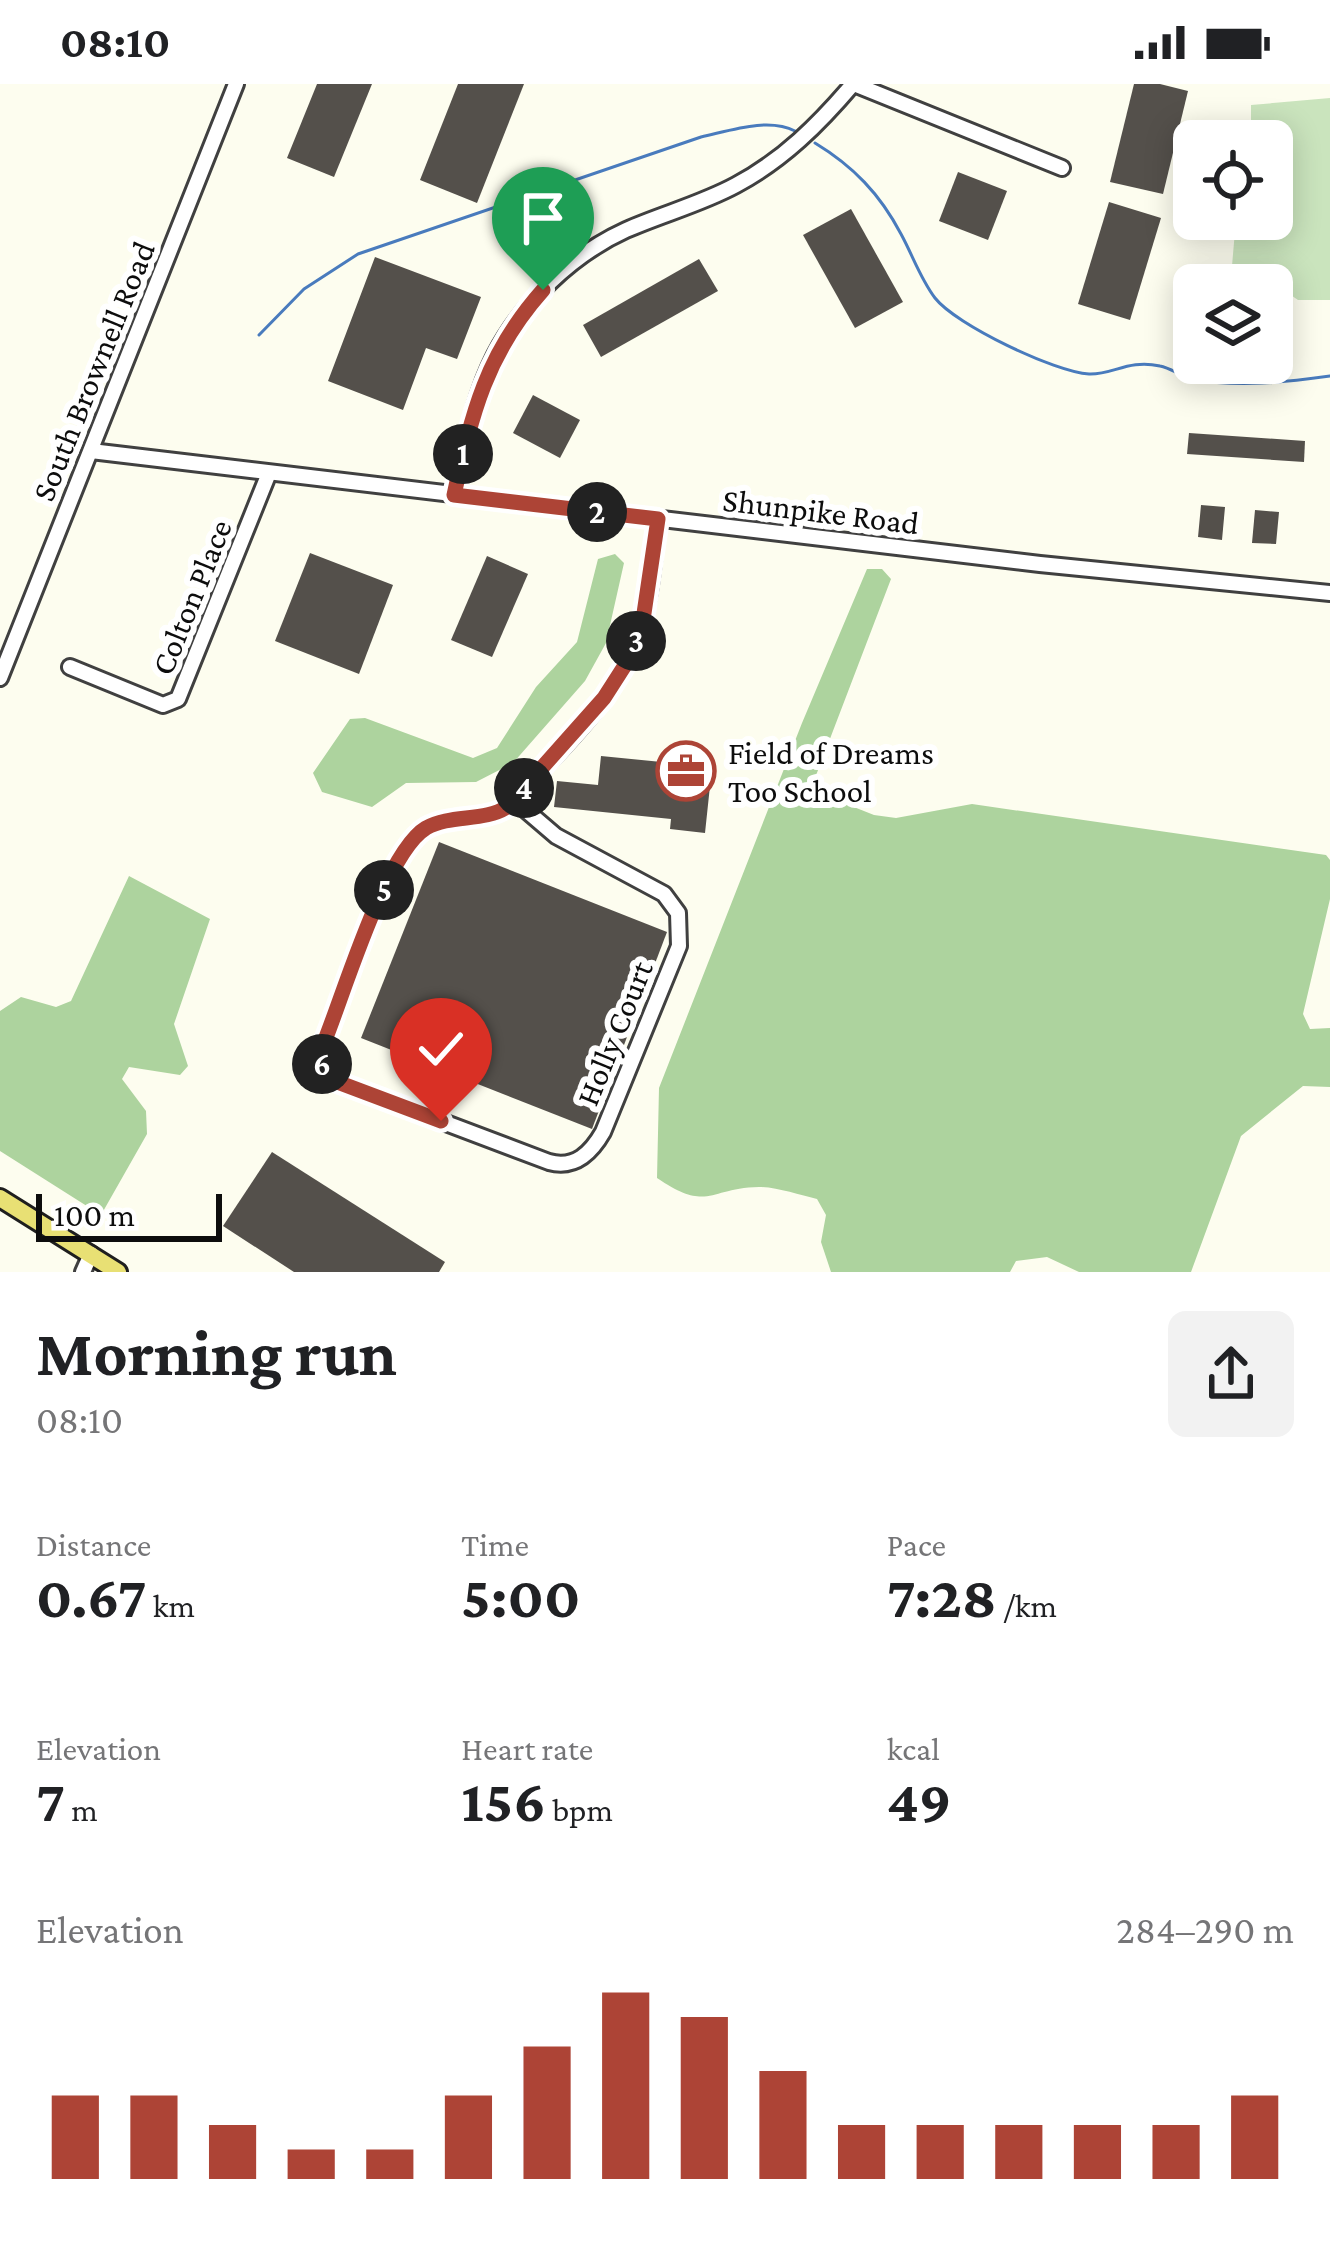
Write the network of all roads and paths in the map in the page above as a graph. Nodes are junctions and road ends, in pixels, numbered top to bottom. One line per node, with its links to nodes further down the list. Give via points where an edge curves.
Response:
1 (236, 84): 4 (street, South Brownell Road)
2 (853, 84): 3 (street); 6 (street, via 761,169 604,242 543,290 489,368)
3 (1062, 168)
4 (91, 451): 5 (street, Shunpike Road); 10 (street, South Brownell Road)
5 (269, 473): 6 (street, Shunpike Road); 9 (street, Colton Place, via 175,702)
6 (454, 495): 7 (street, Shunpike Road)
7 (658, 519): 8 (street, Shunpike Road); 11 (street, Holly Court, via 629,659)
8 (1330, 593)
9 (70, 668)
10 (0, 677)
11 (514, 800): 11 (street, Holly Court, via 499,812 431,826 406,848 322,1061 332,1080 569,1164 603,1132 679,946 680,923 664,894 556,836)
12 (0, 1198): 13 (main road)
13 (87, 1263): 14 (main road)
14 (118, 1272)

